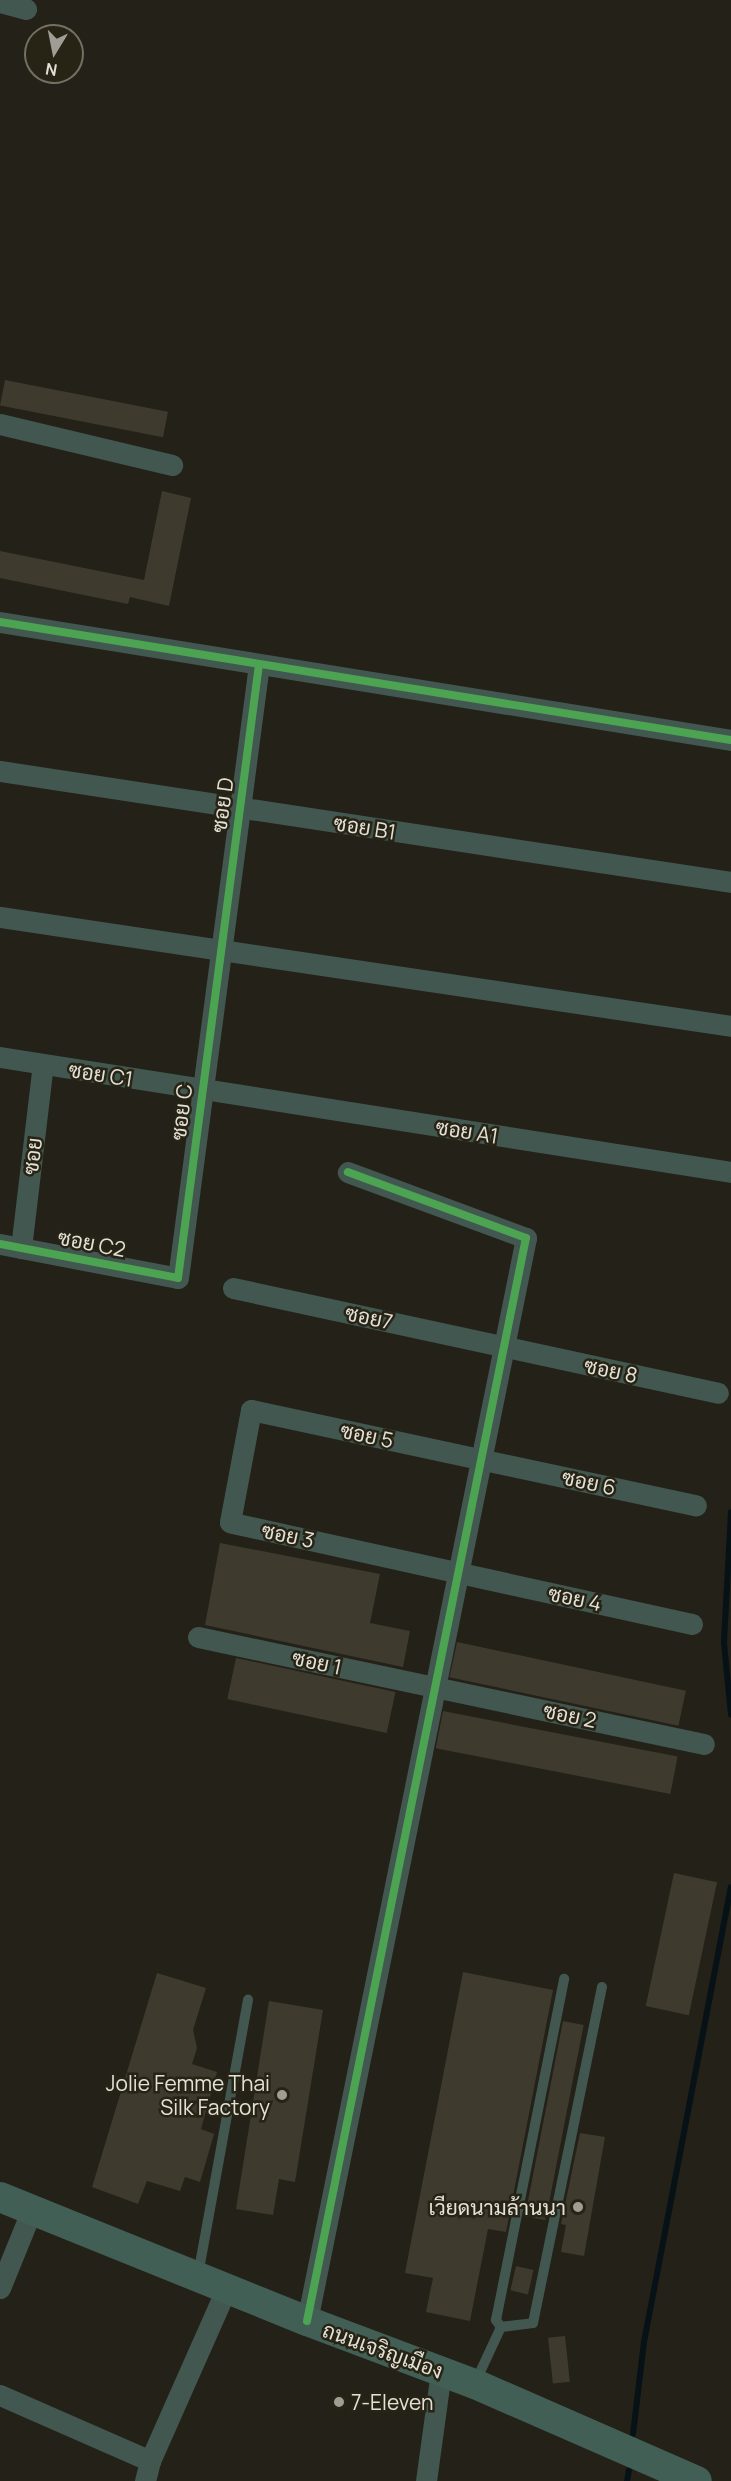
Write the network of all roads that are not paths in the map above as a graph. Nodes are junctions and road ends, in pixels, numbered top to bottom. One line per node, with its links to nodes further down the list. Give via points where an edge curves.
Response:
1 (0, 2): 2 (street)
2 (26, 9)
3 (0, 424): 4 (street)
4 (172, 465)
5 (0, 622): 6 (street)
6 (259, 664): 7 (street); 9 (street, ซอย D)
7 (731, 740)
8 (0, 771): 9 (street, ซอย B1)
9 (240, 808): 10 (street, ซอย B1); 12 (street, ซอย D)
10 (731, 882)
11 (0, 917): 12 (street)
12 (221, 950): 13 (street); 16 (street, ซอย C)
13 (731, 1026)
14 (0, 1057): 15 (street, ซอย C1)
15 (43, 1064): 16 (street, ซอย C1); 20 (street, ซอย)
16 (202, 1090): 18 (street, ซอย A1); 21 (street, ซอย C)
17 (348, 1172): 23 (street, via 526,1238)
18 (731, 1172)
19 (0, 1244): 20 (street, ซอย C2)
20 (21, 1248): 21 (street, ซอย C2)
21 (178, 1278)
22 (233, 1287): 23 (street, ซอย7)
23 (504, 1347): 24 (street, ซอย 8); 26 (street)
24 (718, 1393)
25 (251, 1410): 26 (street, ซอย 5); 28 (street, ซอย 3, via 230,1522)
26 (482, 1459): 27 (street, ซอย 6); 28 (street)
27 (696, 1505)
28 (459, 1573): 29 (street, ซอย 4); 31 (street)
29 (692, 1624)
30 (198, 1637): 31 (street, ซอย 1)
31 (436, 1687): 32 (street, ซอย 2); 41 (street)
32 (704, 1744)
33 (564, 1979): 42 (lane, via 496,2320)
34 (602, 1987): 42 (lane, via 533,2323)
35 (248, 1999): 38 (lane)
36 (0, 2197): 37 (main road, ถนนเจริญเมือง)
37 (32, 2210): 38 (main road, ถนนเจริญเมือง); 40 (street)
38 (198, 2275): 39 (main road, ถนนเจริญเมือง)
39 (227, 2287): 41 (main road, ถนนเจริญเมือง); 46 (street)
40 (0, 2288)
41 (306, 2321): 43 (main road, ถนนเจริญเมือง)
42 (501, 2327): 44 (lane)
43 (441, 2371): 44 (main road, ถนนเจริญเมือง); 47 (street)
44 (475, 2384): 48 (main road, ถนนเจริญเมือง)
45 (0, 2395): 46 (street)
46 (148, 2471)
47 (426, 2481)
48 (697, 2481)

